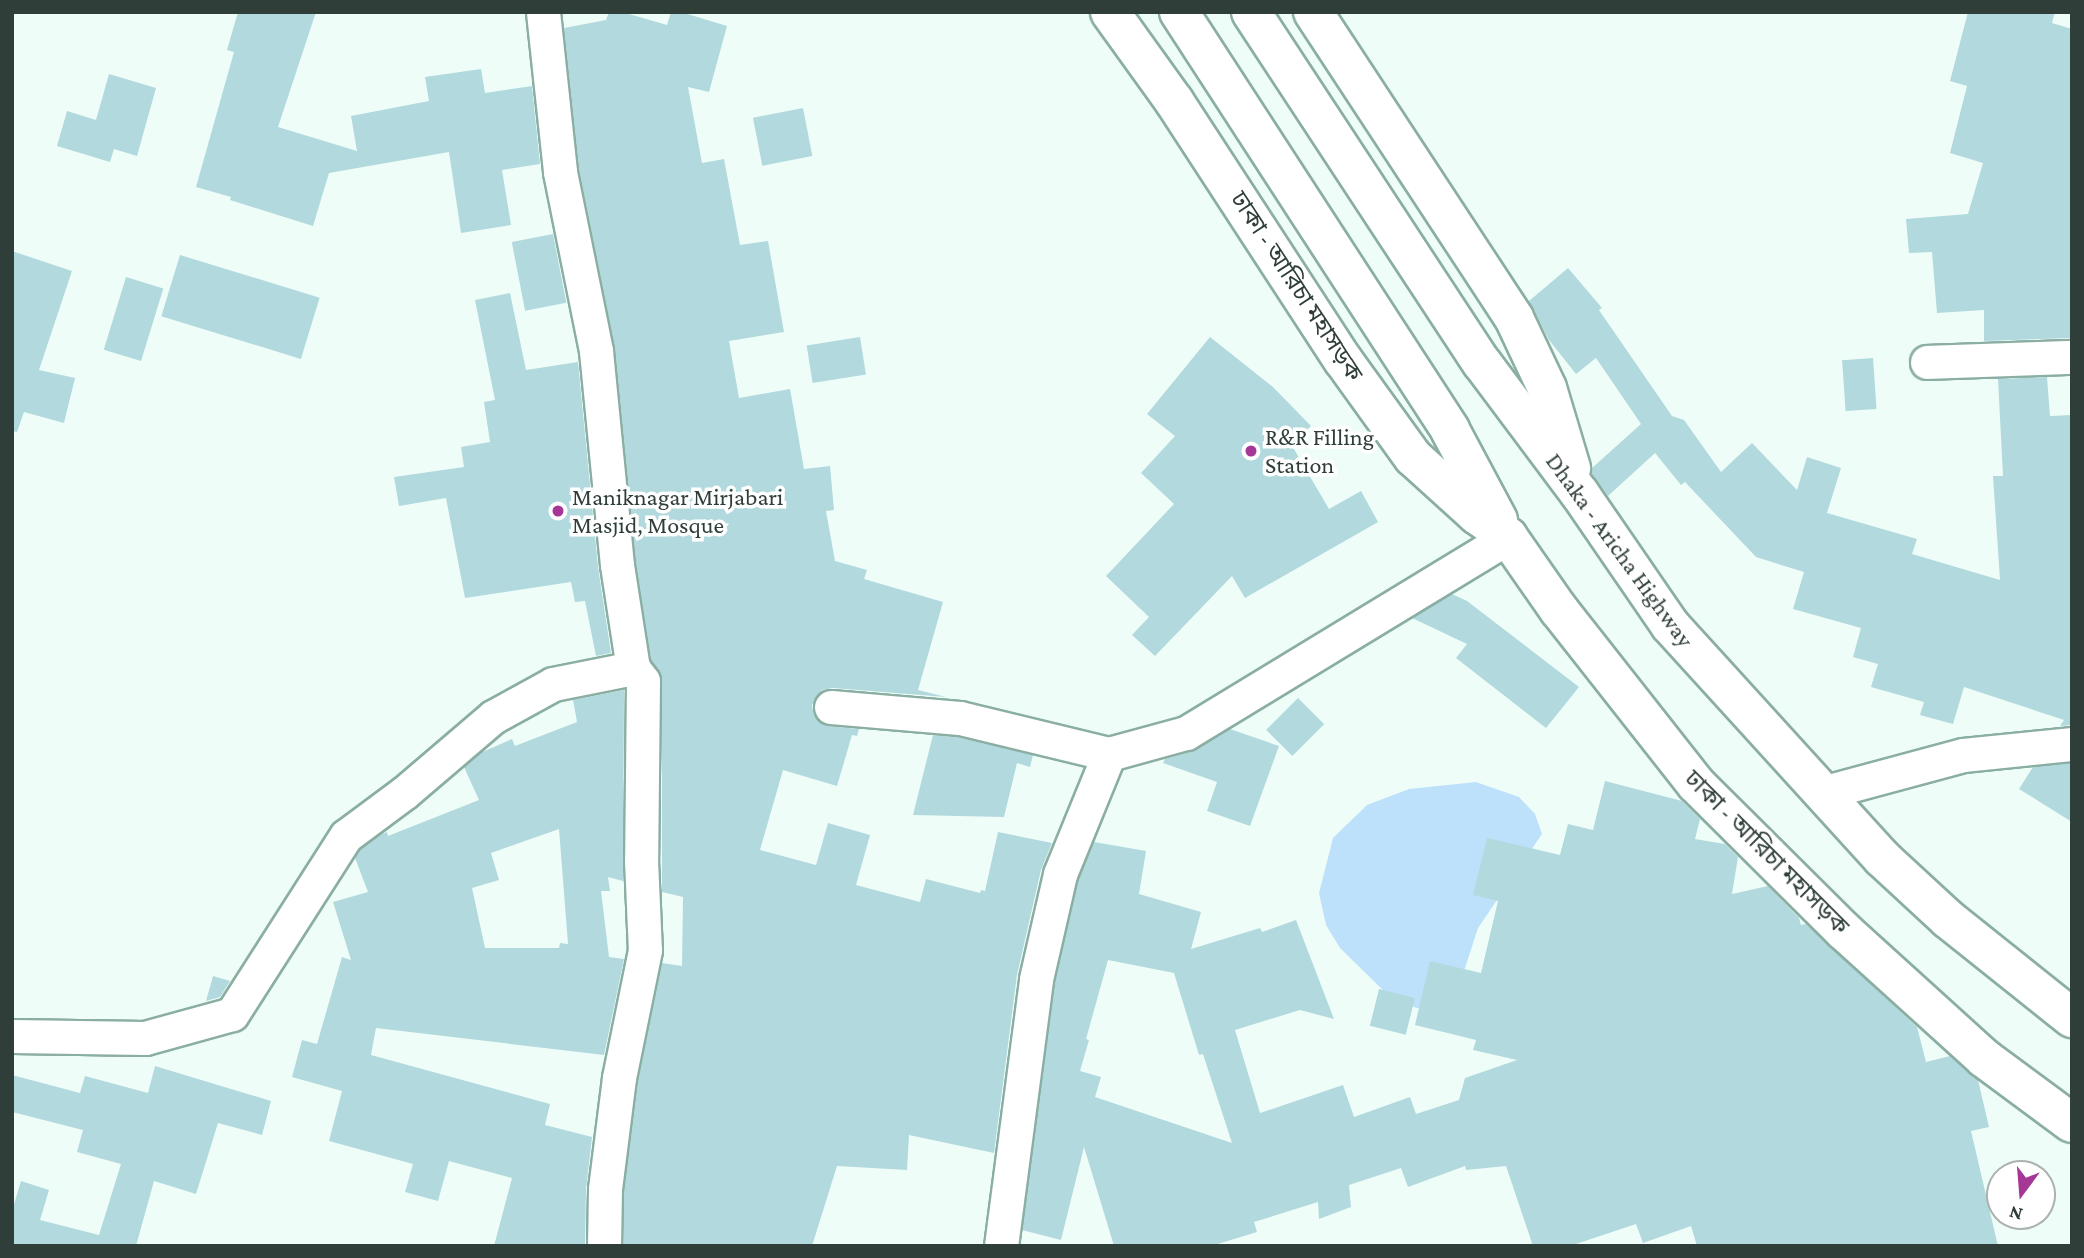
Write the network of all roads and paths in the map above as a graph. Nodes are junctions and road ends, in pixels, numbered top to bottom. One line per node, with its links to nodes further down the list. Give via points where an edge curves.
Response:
1 (543, 12): 10 (street, via 560,172 596,351 617,565)
2 (1110, 12): 9 (highway, ঢাকা - আরিচা মহাসড়ক, via 1413,457)
3 (1179, 12): 9 (highway, ঢাকা - আরিচা মহাসড়ক, via 1450,430)
4 (1251, 12): 8 (highway, Dhaka - Aricha Highway, via 1482,363)
5 (1313, 12): 8 (highway, via 1514,317 1547,388)
6 (2072, 357): 7 (street)
7 (1927, 362)
8 (1580, 494): 14 (highway, Dhaka - Aricha Highway, via 1670,625)
9 (1508, 537): 13 (street, via 1186,733); 17 (highway, ঢাকা - আরিচা মহাসড়ক, via 1559,610 1696,784 1844,931 1984,1058)
10 (633, 668): 16 (street, via 552,684 493,717 346,836 232,1014 145,1038); 18 (street, via 643,681 645,950 619,1078 605,1189)
11 (831, 707): 13 (street, via 960,718)
12 (2072, 744): 14 (street, via 1963,754)
13 (1109, 754): 19 (street, via 1060,874 1036,979)
14 (1822, 793): 15 (highway, Dhaka - Aricha Highway, via 1882,858 1948,919)
15 (2072, 1018)
16 (12, 1036)
17 (2072, 1123)
18 (604, 1246)
19 (1000, 1246)

